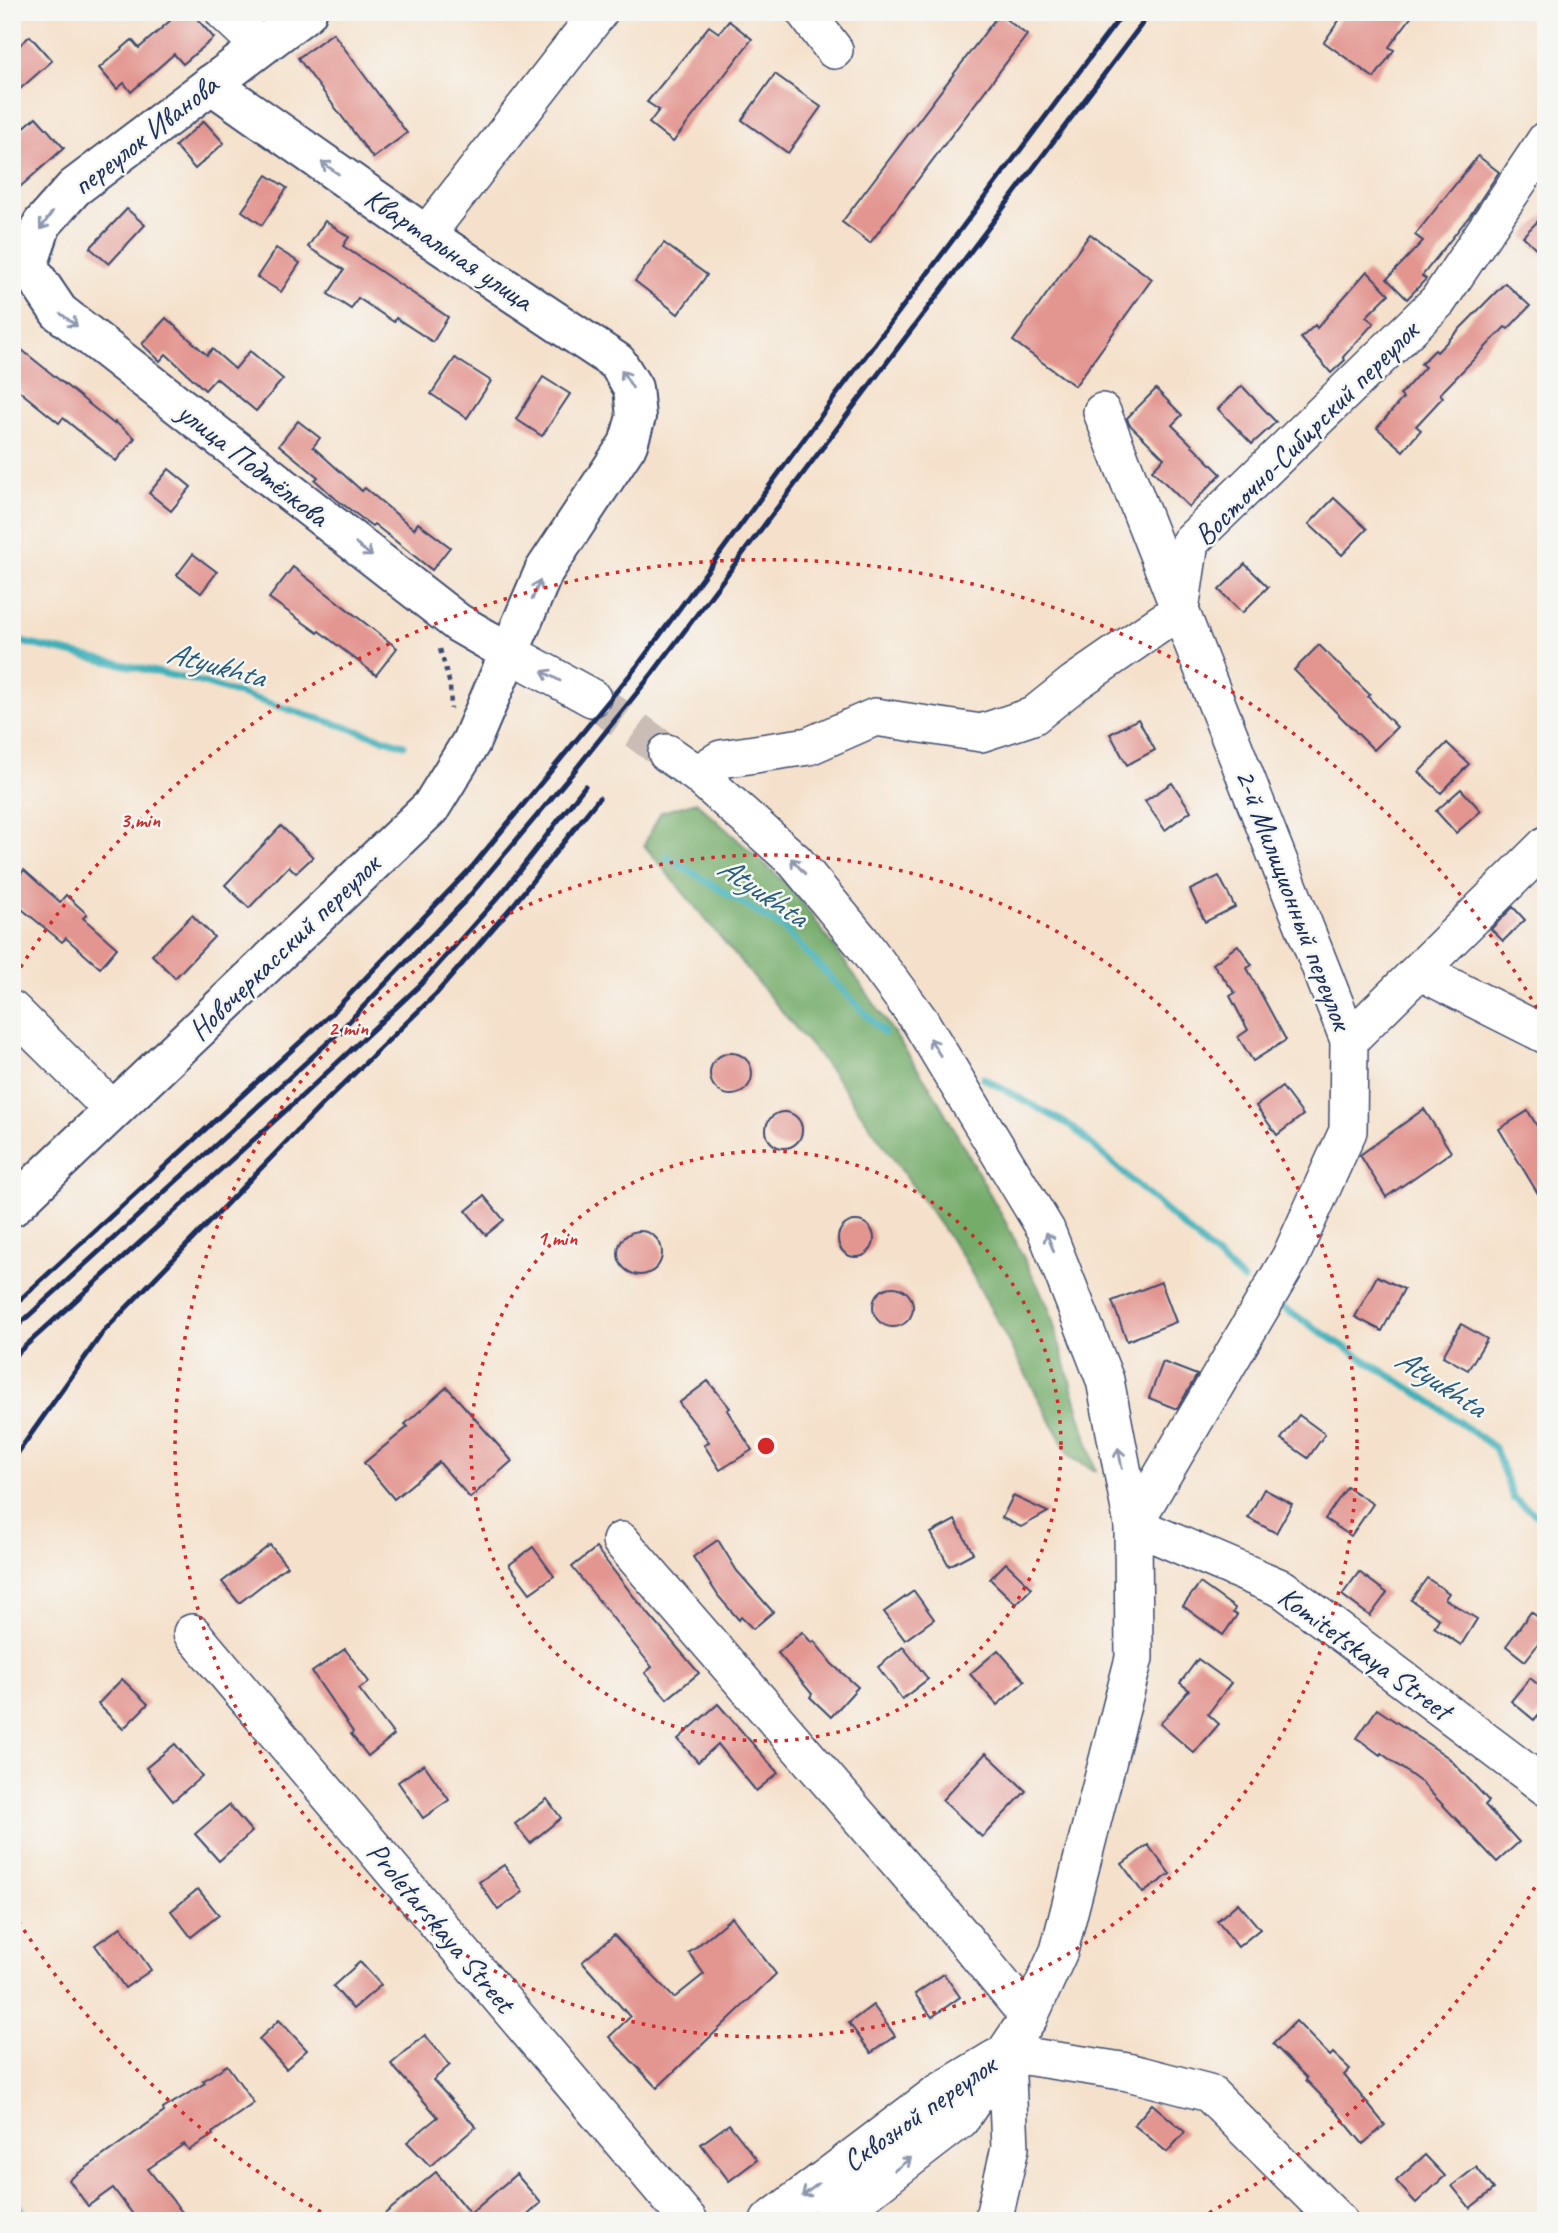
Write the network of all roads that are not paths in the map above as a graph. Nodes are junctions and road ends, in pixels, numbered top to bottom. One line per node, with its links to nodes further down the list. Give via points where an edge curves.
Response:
1 (224, 12): 5 (street)
2 (307, 12): 5 (main road, переулок Иванова)
3 (599, 12): 9 (street)
4 (805, 12): 6 (street)
5 (260, 46): 7 (main road, переулок Иванова)
6 (834, 50)
7 (211, 84): 9 (main road, Квартальная улица, one-way to 7); 10 (main road, переулок Иванова, one-way to 10, via 74,188 41,224)
8 (1546, 140): 13 (street, Восточно-Сибирский переулок, via 1438,301 1190,541)
9 (426, 235): 12 (main road, Квартальная улица, one-way to 9, via 636,417 633,388 617,362)
10 (18, 269): 14 (main road, улица Подтёлкова, one-way to 14, via 59,312 458,623)
11 (1102, 412): 13 (street, 2-й Милиционный переулок)
12 (628, 444): 14 (main road, Новочеркасский переулок, one-way to 12, via 544,571)
13 (1180, 610): 17 (street, via 1033,716 981,733 876,717 809,746 721,759); 22 (street, 2-й Милиционный переулок)
14 (510, 653): 15 (street, one-way to 14); 23 (main road, Новочеркасский переулок, via 471,742 431,807)
15 (592, 698)
16 (667, 753): 17 (street)
17 (697, 774): 25 (street, one-way to 17, via 1105,1380 1046,1230 920,1021 861,941 795,862)
18 (1546, 845): 19 (street)
19 (1419, 971): 21 (street); 22 (street)
20 (12, 1010): 23 (street)
21 (1546, 1035)
22 (1349, 1040): 25 (street, 2-й Милиционный переулок, via 1348,1132 1290,1258)
23 (113, 1110): 24 (main road, Новочеркасский переулок)
24 (12, 1207)
25 (1133, 1525): 28 (street, Komitetskaya Street, via 1283,1589); 29 (street, via 1134,1658 1059,1951)
26 (621, 1541): 29 (street)
27 (192, 1633): 31 (street, Proletarskaya Street)
28 (1546, 1787)
29 (1030, 2017): 30 (street)
30 (1006, 2053): 32 (street, Сквозной переулок, one-way to 32, via 938,2093); 33 (street, Сквозной переулок, one-way to 30, via 960,2120); 34 (street, via 1010,2148); 35 (street, via 1128,2072 1209,2093)
31 (690, 2221)
32 (769, 2221)
33 (829, 2221)
34 (993, 2221)
35 (1338, 2221)

